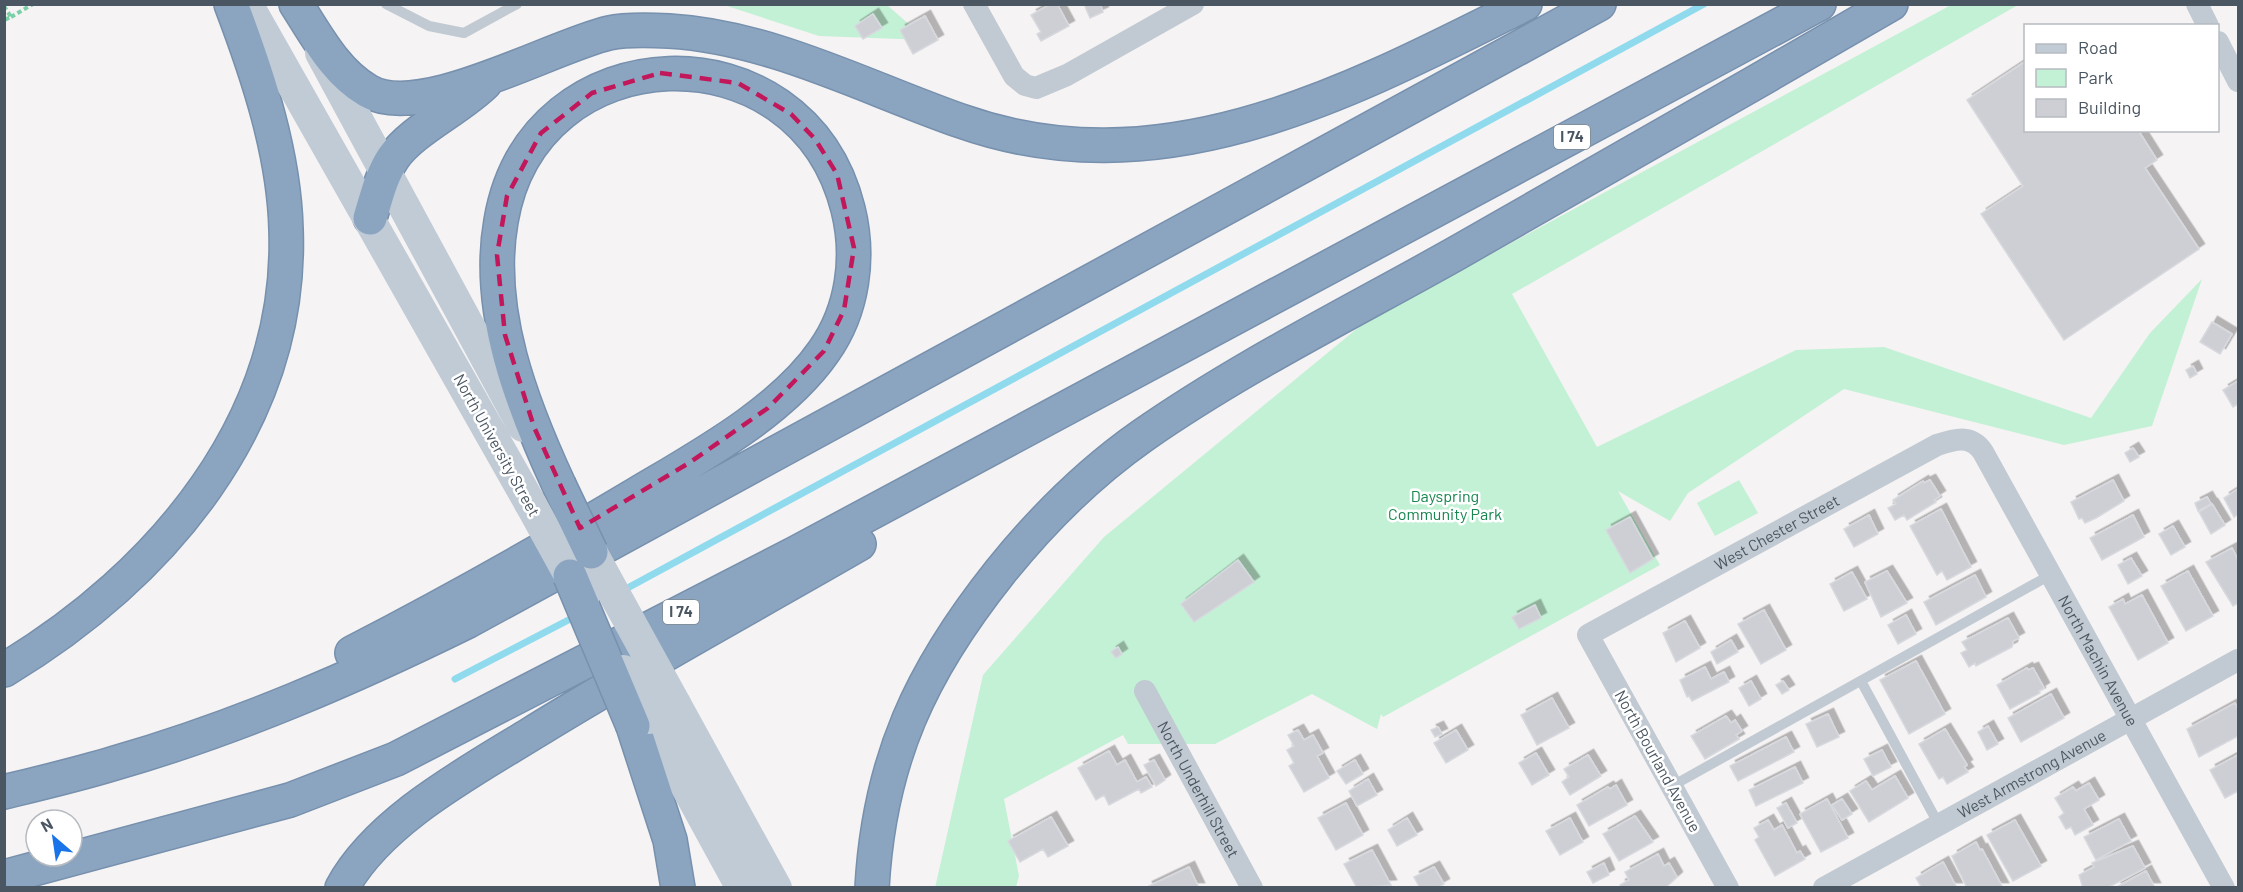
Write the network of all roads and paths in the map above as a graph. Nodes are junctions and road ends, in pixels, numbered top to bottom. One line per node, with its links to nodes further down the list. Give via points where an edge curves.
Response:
1 (33, 4): 15 (path)
2 (231, 4): 31 (highway, via 257,81 284,194 284,287 265,373 230,453 174,531 92,609)
3 (247, 4): 22 (main road, North University Street)
4 (296, 4): 19 (highway, via 345,73 377,95 410,98); 21 (main road, North University Street)
5 (386, 4): 6 (lane, via 429,26 464,33)
6 (517, 4)
7 (974, 4): 8 (street, via 1014,76 1030,88 1050,84)
8 (1193, 4)
9 (1525, 4): 19 (highway, via 1390,71 1293,110 1208,134 1121,147 1056,144 990,131 768,50 668,31 613,32 572,44)
10 (1599, 4): 36 (highway, via 511,599 328,686)
11 (1819, 4): 23 (highway, I 74)
12 (1891, 4): 45 (highway, via 1266,359 1144,434 1075,490 979,598 938,657 911,713 888,776 873,856)
13 (2197, 4): 17 (street)
14 (4, 6): 15 (path)
15 (11, 17): 16 (path)
16 (4, 20)
17 (2207, 24)
18 (2219, 46): 20 (street)
19 (488, 79): 21 (highway, via 468,100 402,148)
20 (2238, 81)
21 (384, 174): 22 (highway); 25 (main road, North University Street)
22 (370, 219): 28 (main road, North University Street, bridge)
23 (1325, 269): 40 (highway, I 74, via 796,553 396,759 290,800); 41 (highway, via 494,757 394,828 364,857)
24 (1968, 439): 27 (street, North Machin Avenue, via 1983,452); 29 (street, West Chester Street, via 1937,445)
25 (558, 486): 26 (highway, bridge); 36 (highway, via 513,366 498,284 501,218 523,160 541,133 572,106 609,85 636,76 692,73 752,88 791,114 820,146 839,180 852,230 853,272 844,310 824,351 801,378 768,408 689,463 518,565 300,680)
26 (591, 552): 34 (main road, bridge)
27 (2052, 574): 32 (lane); 35 (street, North Machin Avenue)
28 (570, 576): 34 (highway, bridge)
29 (1588, 635): 37 (street, North Bourland Avenue)
30 (2238, 660): 35 (street, West Armstrong Avenue)
31 (4, 670)
32 (1861, 681): 37 (lane); 39 (lane)
33 (1146, 690): 46 (street, North Underhill Street)
34 (652, 716): 42 (highway); 43 (main road); 44 (main road)
35 (2133, 719): 39 (street, West Armstrong Avenue); 49 (street, North Machin Avenue)
36 (116, 763): 38 (highway)
37 (1671, 786): 47 (street, North Bourland Avenue)
38 (4, 792)
39 (1939, 825): 48 (street, West Armstrong Avenue)
40 (4, 878)
41 (342, 888)
42 (678, 888)
43 (742, 888)
44 (776, 888)
45 (872, 888)
46 (1252, 888)
47 (1728, 888)
48 (1824, 888)
49 (2224, 888)

